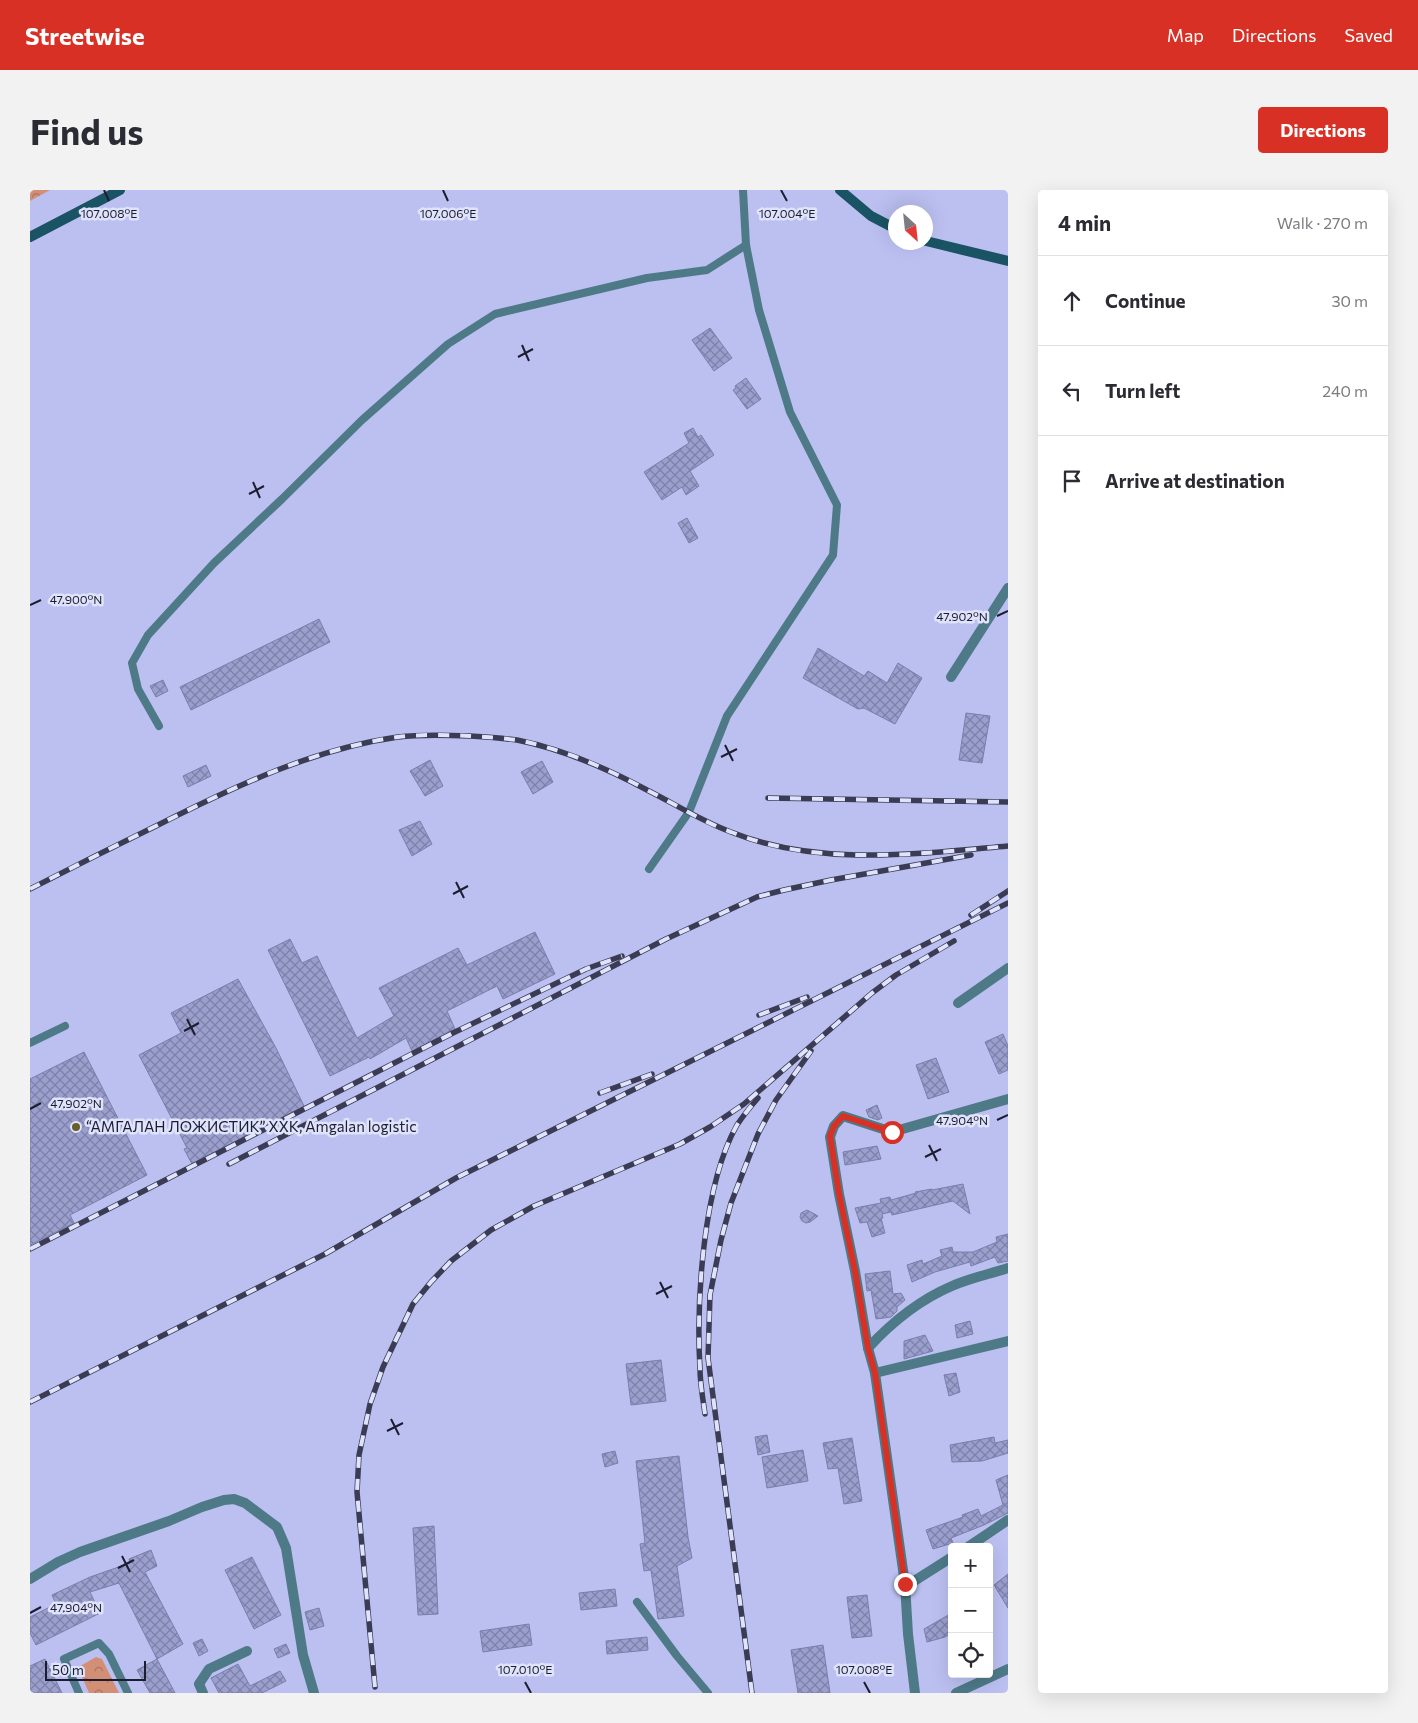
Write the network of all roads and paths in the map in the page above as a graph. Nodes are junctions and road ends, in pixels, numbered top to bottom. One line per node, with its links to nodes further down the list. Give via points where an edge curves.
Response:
1 (120, 190): 5 (main road)
2 (743, 190): 7 (lane)
3 (840, 190): 4 (main road, via 871,216)
4 (888, 225)
5 (30, 236)
6 (933, 243): 8 (main road)
7 (746, 245): 11 (lane, via 708,270 646,278 495,314 448,344 362,420 214,563 148,635 132,663 138,689); 12 (lane, via 758,310 790,412 837,505 833,555 727,716 689,812)
8 (1008, 261)
9 (1008, 588): 10 (street)
10 (951, 677)
11 (159, 726)
12 (649, 869)
13 (1008, 968): 14 (street)
14 (958, 1003)
15 (65, 1026): 16 (lane)
16 (30, 1043)
17 (1008, 1099): 20 (street, via 892,1132 843,1116 834,1126 830,1136)
18 (1008, 1268): 20 (street, via 933,1296 890,1325)
19 (1008, 1341): 21 (street)
20 (868, 1348): 21 (street)
21 (875, 1373): 26 (street)
22 (1008, 1520): 23 (street)
23 (974, 1543)
24 (948, 1560): 26 (street)
25 (30, 1579): 33 (street, via 80,1552 202,1507 234,1499 245,1503 277,1527 286,1548 303,1655)
26 (905, 1584): 35 (street)
27 (637, 1602): 34 (lane)
28 (247, 1651): 32 (street, via 210,1669 199,1684)
29 (1008, 1669): 36 (street)
30 (79, 1693): 31 (lane, via 64,1659 99,1643 109,1654)
31 (128, 1693)
32 (203, 1693)
33 (314, 1693)
34 (708, 1693)
35 (916, 1693)
36 (956, 1693)

